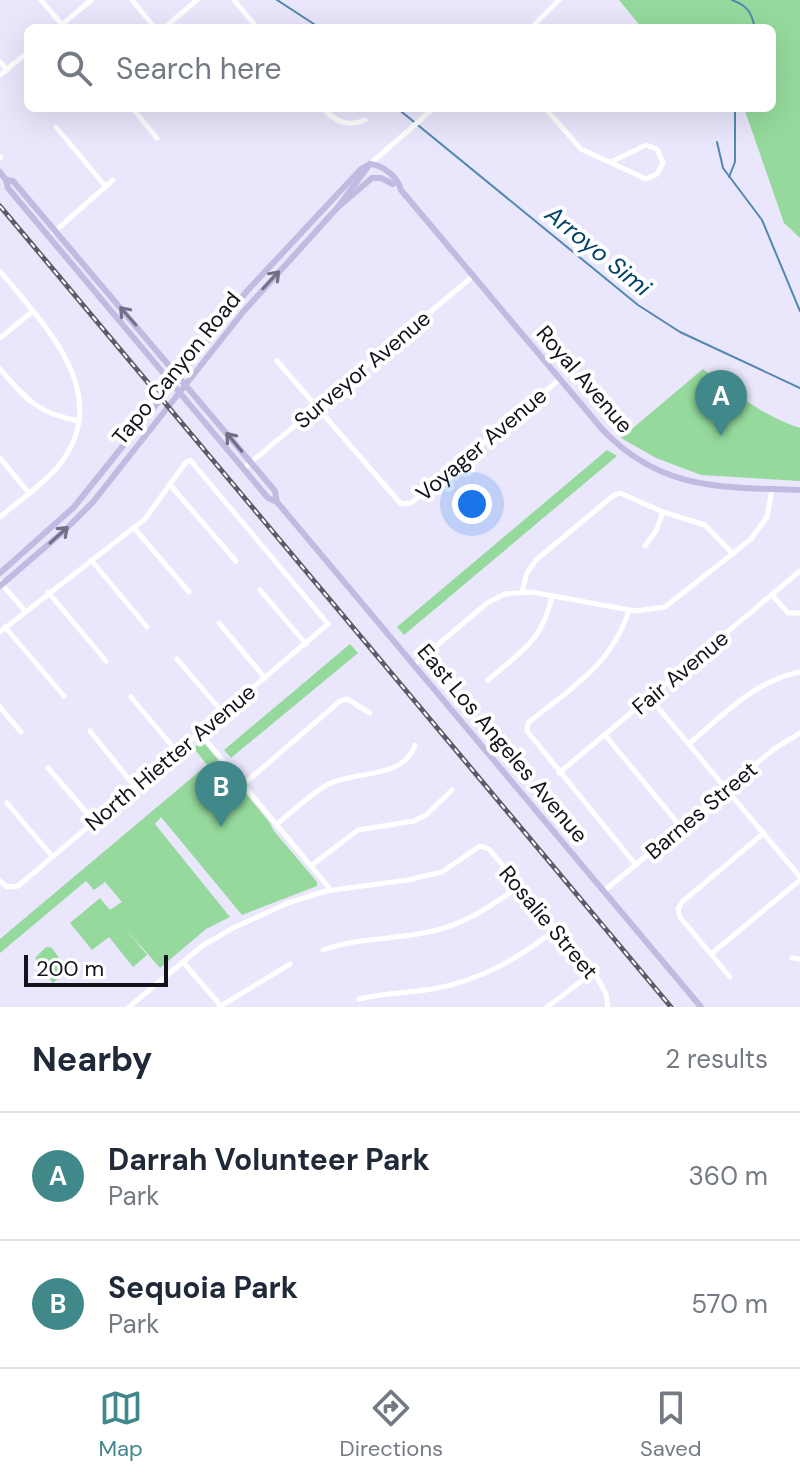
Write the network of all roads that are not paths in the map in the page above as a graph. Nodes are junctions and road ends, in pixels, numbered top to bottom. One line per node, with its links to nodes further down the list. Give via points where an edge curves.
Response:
1 (41, 0): 7 (street)
2 (91, 0): 8 (street)
3 (132, 0): 9 (street)
4 (197, 0): 10 (street)
5 (234, 0): 11 (street)
6 (559, 0): 12 (street)
7 (59, 24)
8 (64, 24)
9 (152, 24)
10 (169, 24)
11 (254, 24)
12 (535, 24)
13 (24, 55): 15 (street)
14 (0, 62): 15 (street)
15 (7, 70): 16 (street)
16 (0, 75)
17 (135, 112): 23 (street)
18 (326, 112): 21 (street, via 346,123)
19 (429, 112): 25 (street, Tapo Canyon Road)
20 (549, 112): 24 (street, via 581,149)
21 (365, 120)
22 (56, 127): 30 (street)
23 (157, 138)
24 (611, 162): 24 (street, via 646,179 663,163 657,149 646,145)
25 (370, 164): 29 (main road, Royal Avenue); 31 (main road, Royal Avenue, via 382,167); 32 (main road, Tapo Canyon Road); 41 (main road, Tapo Canyon Road, via 260,277)
26 (0, 172): 27 (main road, East Los Angeles Avenue)
27 (6, 180): 33 (main road, East Los Angeles Avenue, via 13,181); 34 (main road, East Los Angeles Avenue)
28 (113, 180): 30 (street)
29 (393, 184): 31 (main road, Royal Avenue); 32 (main road, via 372,178)
30 (106, 187): 33 (street)
31 (401, 190): 36 (main road, Royal Avenue)
32 (338, 207): 44 (main road, Tapo Canyon Road, one-way to 32, via 256,296)
33 (56, 231): 34 (street); 41 (main road, East Los Angeles Avenue, one-way to 33)
34 (49, 237): 43 (main road, East Los Angeles Avenue)
35 (0, 271): 37 (street)
36 (473, 276): 42 (main road, Royal Avenue); 46 (street, Surveyor Avenue)
37 (33, 311): 38 (street); 47 (street, via 73,372)
38 (0, 338)
39 (277, 361): 46 (street)
40 (0, 369): 47 (street, via 33,405)
41 (179, 375): 43 (main road, Tapo Canyon Road); 44 (main road, East Los Angeles Avenue)
42 (560, 379): 46 (street, Voyager Avenue, via 411,503 401,504); 52 (main road, Royal Avenue, via 611,438 647,465 700,485)
43 (172, 384): 45 (main road, East Los Angeles Avenue); 64 (main road, Tapo Canyon Road, via 74,507)
44 (186, 384): 45 (main road, Tapo Canyon Road); 49 (main road, East Los Angeles Avenue, one-way to 44)
45 (179, 392): 50 (main road, East Los Angeles Avenue); 65 (main road, Tapo Canyon Road, one-way to 45, via 93,502)
46 (318, 408): 49 (street, Surveyor Avenue)
47 (79, 421): 54 (street, via 63,460)
48 (0, 458): 54 (street)
49 (251, 462): 50 (street, Surveyor Avenue); 55 (main road, East Los Angeles Avenue, via 275,491)
50 (243, 469): 55 (main road, East Los Angeles Avenue)
51 (171, 486): 58 (street); 62 (street); 78 (street, North Hietter Avenue, via 190,460 328,624)
52 (772, 489): 53 (main road, Royal Avenue); 60 (street, via 763,524)
53 (800, 490)
54 (29, 493): 57 (street)
55 (277, 502): 81 (main road, East Los Angeles Avenue)
56 (663, 512): 59 (street); 60 (street, via 705,525); 69 (street, via 624,494 614,495 537,559)
57 (0, 517)
58 (134, 528): 61 (street); 68 (street)
59 (645, 546)
60 (733, 554): 72 (street, via 665,607)
61 (91, 560): 67 (street); 76 (street)
62 (236, 561)
63 (800, 571): 70 (street, Fair Avenue)
64 (0, 573)
65 (1, 584): 73 (street)
66 (260, 590): 78 (street)
67 (48, 592): 73 (street); 80 (street)
68 (189, 592)
69 (522, 592): 71 (street); 81 (street, via 487,603)
70 (772, 595): 74 (street, via 788,613); 87 (street, Fair Avenue)
71 (552, 596): 72 (street); 84 (street, via 539,634)
72 (629, 610): 100 (street, via 605,659 528,723 527,731)
73 (25, 611): 77 (street)
74 (800, 613)
75 (219, 623): 83 (street)
76 (147, 627)
77 (3, 629): 85 (street)
78 (306, 644): 83 (street, North Hietter Avenue)
79 (177, 659): 89 (street)
80 (106, 661)
81 (414, 665): 117 (main road, East Los Angeles Avenue)
82 (800, 672): 96 (street, via 747,694)
83 (265, 678): 89 (street, North Hietter Avenue)
84 (488, 680)
85 (64, 696)
86 (131, 697): 98 (street)
87 (650, 698): 95 (street, Fair Avenue); 96 (street)
88 (0, 707): 92 (street)
89 (223, 713): 93 (street, North Hietter Avenue)
90 (370, 713): 101 (street, via 347,699 340,701)
91 (90, 731): 102 (street)
92 (21, 732)
93 (200, 733): 98 (street, North Hietter Avenue); 101 (street)
94 (800, 733): 103 (street, Barnes Street)
95 (605, 735): 100 (street, Fair Avenue); 108 (street)
96 (689, 744): 103 (street)
97 (415, 745): 107 (street, via 403,763 327,785)
98 (177, 752): 102 (street, North Hietter Avenue)
99 (48, 768): 106 (street)
100 (559, 773): 112 (street)
101 (244, 784): 107 (street)
102 (135, 787): 106 (street, North Hietter Avenue)
103 (726, 789): 108 (street, Barnes Street); 109 (street)
104 (452, 790): 111 (street, via 426,815 358,830)
105 (7, 803): 110 (street)
106 (94, 821): 110 (street, North Hietter Avenue)
107 (277, 824): 111 (street)
108 (681, 827): 112 (street, Barnes Street)
109 (764, 833): 113 (street); 120 (street, via 680,905 680,917)
110 (52, 856): 114 (street, North Hietter Avenue, via 18,886 10,888)
111 (312, 865): 116 (street)
112 (636, 865): 117 (street, Barnes Street)
113 (800, 878): 120 (street)
114 (0, 881)
115 (520, 886): 116 (street, Rosalie Street, via 489,849 480,846 427,876); 118 (street, Rosalie Street); 119 (street, via 447,927)
116 (331, 890): 123 (street, via 233,928)
117 (604, 891): 132 (main road, East Los Angeles Avenue)
118 (556, 929): 125 (street, Rosalie Street); 127 (street, via 505,966 472,979)
119 (323, 950)
120 (711, 954): 126 (street)
121 (792, 958): 122 (street)
122 (800, 959)
123 (183, 962): 128 (street); 129 (street)
124 (290, 964): 129 (street)
125 (592, 973): 130 (street); 131 (street, Rosalie Street)
126 (730, 977)
127 (359, 999)
128 (129, 1007)
129 (220, 1007)
130 (547, 1007)
131 (608, 1007)
132 (701, 1007)

